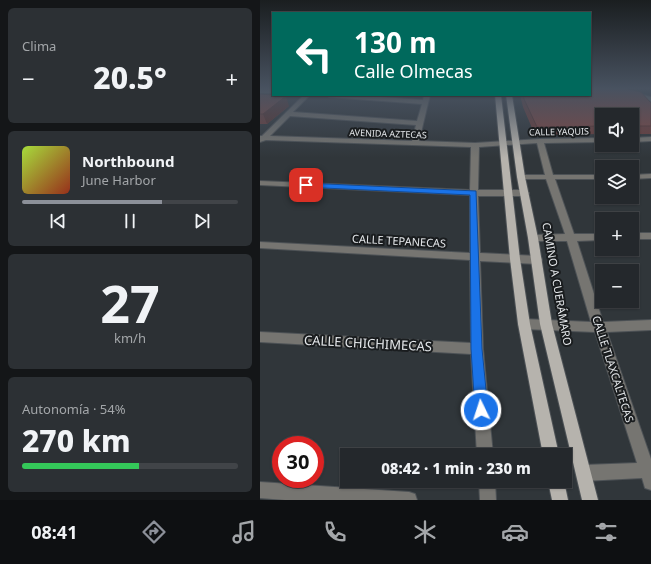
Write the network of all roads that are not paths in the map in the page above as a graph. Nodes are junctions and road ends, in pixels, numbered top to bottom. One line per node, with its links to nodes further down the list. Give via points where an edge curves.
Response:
1 (291, 111): 5 (street)
2 (423, 111): 6 (street)
3 (500, 111): 13 (main road)
4 (511, 111): 12 (main road, CAMINO A CUERÁMARO)
5 (288, 114): 6 (street); 7 (street)
6 (420, 123): 14 (street)
7 (261, 140): 14 (street, AVENIDA AZTECAS)
8 (540, 140): 9 (street, CALLE YAQUIS); 12 (street, CALLE YAQUIS); 20 (street, CALLE TLAXCALTECAS)
9 (595, 140)
10 (639, 140): 11 (street)
11 (651, 140)
12 (516, 142): 13 (street, AVENIDA AZTECAS); 17 (main road, CAMINO A CUERÁMARO)
13 (503, 143): 15 (street, AVENIDA AZTECAS); 23 (main road)
14 (415, 144): 15 (street, AVENIDA AZTECAS)
15 (475, 145): 22 (street)
16 (651, 176): 19 (street)
17 (521, 177): 20 (street); 24 (main road, CAMINO A CUERÁMARO)
18 (595, 177): 20 (street)
19 (639, 177)
20 (550, 178): 29 (street, CALLE TLAXCALTECAS)
21 (260, 183): 22 (street)
22 (474, 192): 23 (street); 31 (street)
23 (508, 192): 24 (street); 32 (main road)
24 (525, 193): 28 (main road, CAMINO A CUERÁMARO)
25 (639, 236): 26 (street)
26 (651, 236)
27 (595, 237): 29 (street)
28 (533, 238): 29 (street); 33 (main road, CAMINO A CUERÁMARO)
29 (571, 238): 37 (street, CALLE TLAXCALTECAS)
30 (260, 246): 31 (street, CALLE TEPANECAS)
31 (475, 257): 32 (street, CALLE TEPANECAS); 39 (street)
32 (515, 259): 33 (street, CALLE TEPANECAS); 34 (main road)
33 (537, 260): 35 (main road, CAMINO A CUERÁMARO)
34 (524, 324): 35 (street); 41 (main road)
35 (546, 324): 37 (street); 42 (main road, CAMINO A CUERÁMARO)
36 (651, 325): 37 (street)
37 (599, 326): 43 (street, CALLE TLAXCALTECAS)
38 (260, 337): 39 (street, CALLE CHICHIMECAS)
39 (477, 349): 40 (street)
40 (484, 448)
41 (550, 448)
42 (584, 473): 43 (street); 51 (main road, CAMINO A CUERÁMARO)
43 (650, 474)
44 (487, 488): 49 (street)
45 (557, 488): 50 (main road)
46 (260, 490): 47 (street)
47 (302, 496): 48 (street)
48 (409, 500)
49 (488, 500)
50 (560, 500)
51 (590, 500)

